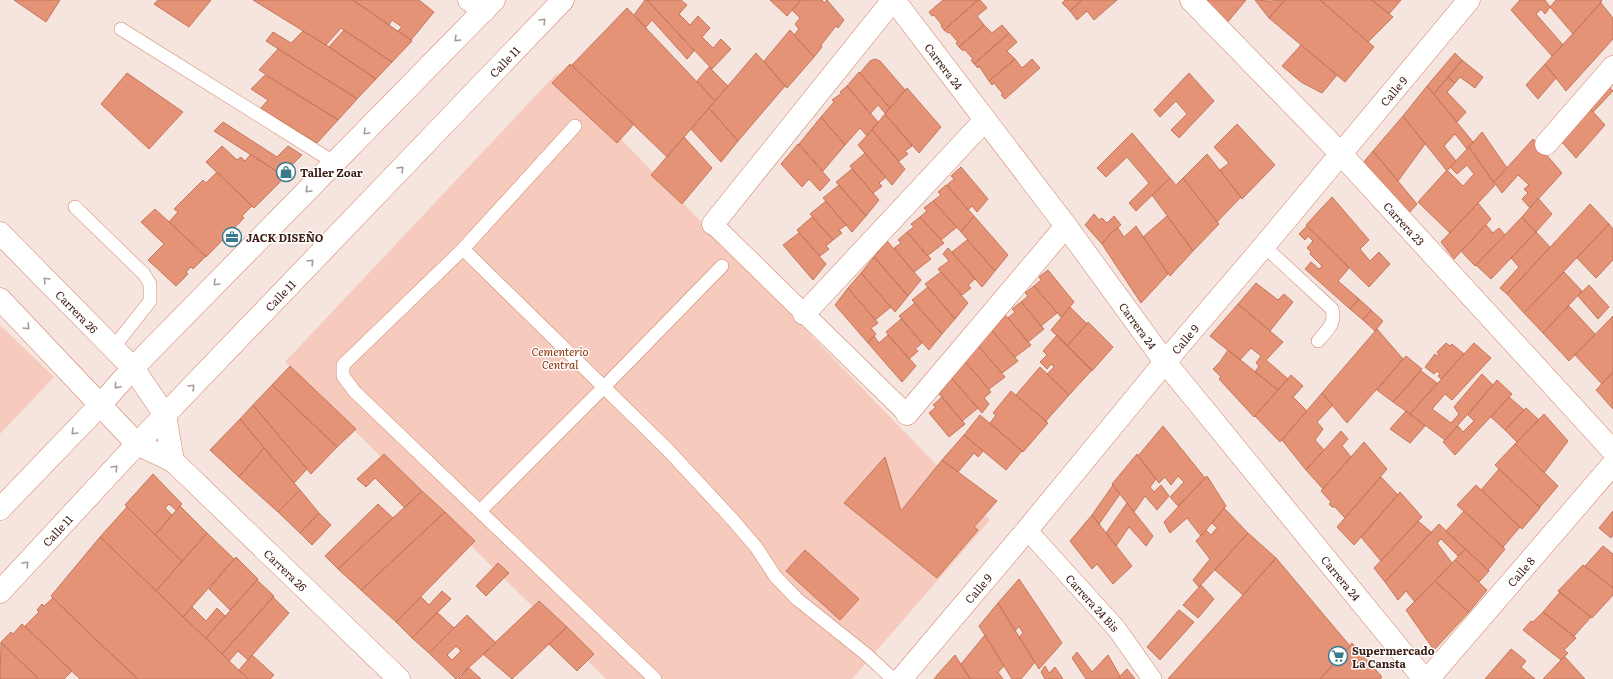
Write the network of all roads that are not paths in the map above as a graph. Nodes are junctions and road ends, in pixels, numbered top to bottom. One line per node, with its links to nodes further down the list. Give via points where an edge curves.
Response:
1 (563, 0): 29 (street, Calle 11, one-way to 1)
2 (894, 0): 8 (street, Carrera 24); 14 (street)
3 (1191, 0): 11 (street, Carrera 23)
4 (1470, 0): 11 (street, Calle 9)
5 (482, 4): 12 (street, one-way to 12)
6 (121, 29): 12 (lane)
7 (1613, 67): 10 (street)
8 (985, 120): 15 (street, Carrera 24); 21 (street)
9 (575, 126): 18 (lane)
10 (1546, 144)
11 (1341, 154): 17 (street, Calle 9); 31 (street, Carrera 23)
12 (335, 163): 25 (street, one-way to 25)
13 (75, 207): 23 (lane, via 144,274 150,284 150,301)
14 (713, 224): 21 (street)
15 (1066, 226): 24 (street, Carrera 24); 28 (street)
16 (0, 233): 23 (street, Carrera 26, one-way to 16)
17 (1264, 246): 22 (lane, via 1332,309 1332,323); 24 (street, Calle 9)
18 (463, 249): 26 (lane); 35 (lane, via 343,365 343,376 355,392)
19 (722, 266): 26 (lane)
20 (0, 299): 27 (street, Carrera 26, one-way to 27)
21 (804, 314): 28 (street)
22 (1318, 341)
23 (113, 348): 25 (street, Carrera 26)
24 (1165, 362): 36 (street, Calle 9); 43 (street, Carrera 24)
25 (133, 368): 27 (street, one-way to 27); 29 (street, Carrera 26)
26 (604, 387): 35 (lane); 40 (lane, via 668,450 732,519 756,547 775,576 797,599)
27 (101, 404): 30 (street, Carrera 26); 34 (street, one-way to 34)
28 (907, 414)
29 (165, 415): 30 (street, Calle 11); 32 (street, Carrera 26)
30 (137, 444): 32 (street, Carrera 26); 37 (street, Calle 11, one-way to 30)
31 (1613, 451)
32 (173, 461): 38 (street, Carrera 26)
33 (1613, 464): 44 (street, Calle 8)
34 (0, 509)
35 (480, 511): 39 (lane)
36 (1027, 530): 41 (street, Calle 9); 42 (street, Carrera 24 Bis, via 1116,628)
37 (0, 592)
38 (399, 679)
39 (655, 679)
40 (893, 679)
41 (901, 679)
42 (1152, 679)
43 (1424, 679)
44 (1428, 679)

